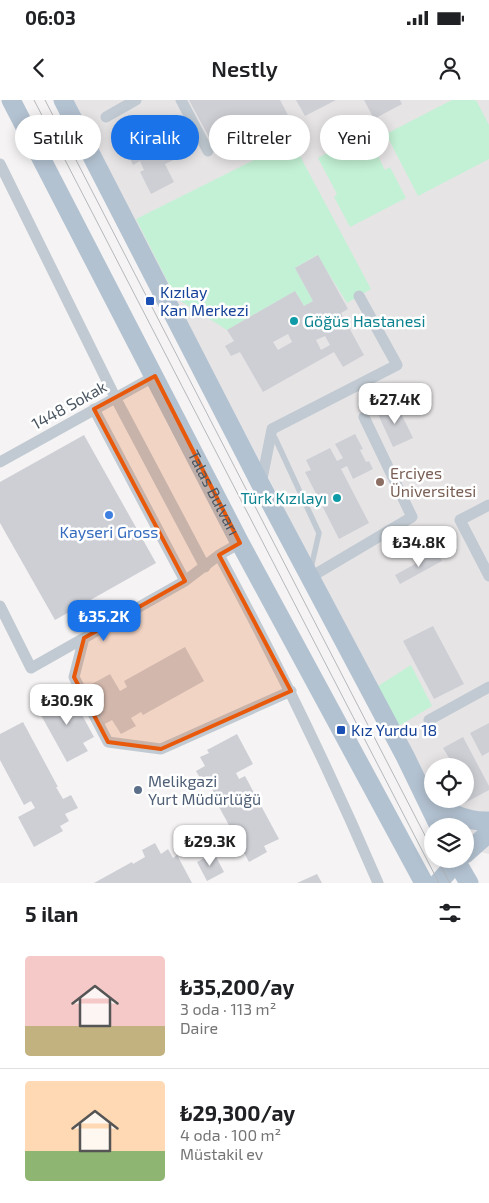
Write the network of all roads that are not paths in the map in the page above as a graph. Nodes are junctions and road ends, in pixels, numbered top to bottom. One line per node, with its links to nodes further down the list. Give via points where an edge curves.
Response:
1 (11, 100): 9 (main road, Talas Bulvarı)
2 (63, 100): 15 (main road)
3 (135, 100): 5 (street)
4 (182, 100): 6 (street)
5 (106, 117)
6 (208, 151)
7 (0, 164): 10 (street)
8 (359, 296): 15 (street, via 397,365 272,429)
9 (155, 376): 10 (street, 1448 Sokak); 17 (main road, Talas Bulvarı)
10 (115, 397): 11 (street, 1448 Sokak); 19 (street)
11 (94, 408): 14 (street, 1448 Sokak); 22 (street)
12 (364, 417): 21 (street, via 412,517)
13 (275, 438): 21 (lane, via 319,533)
14 (0, 462)
15 (261, 485): 21 (main road)
16 (489, 505): 20 (street, via 460,520)
17 (240, 543): 18 (street); 36 (main road, Talas Bulvarı)
18 (219, 555): 19 (street); 26 (street)
19 (205, 567): 22 (street)
20 (489, 576)
21 (309, 578): 28 (main road)
22 (185, 581): 24 (street)
23 (0, 606): 24 (street, via 30,668)
24 (84, 638): 26 (street, via 74,678 108,742 161,748)
25 (489, 687): 27 (street)
26 (291, 692): 35 (street)
27 (429, 720)
28 (421, 789): 29 (main road); 30 (main road, via 448,812)
29 (435, 818)
30 (489, 820)
31 (489, 833): 32 (main road)
32 (474, 846)
33 (451, 868): 37 (main road)
34 (463, 868): 38 (main road)
35 (378, 883)
36 (424, 883)
37 (438, 883)
38 (469, 883)

